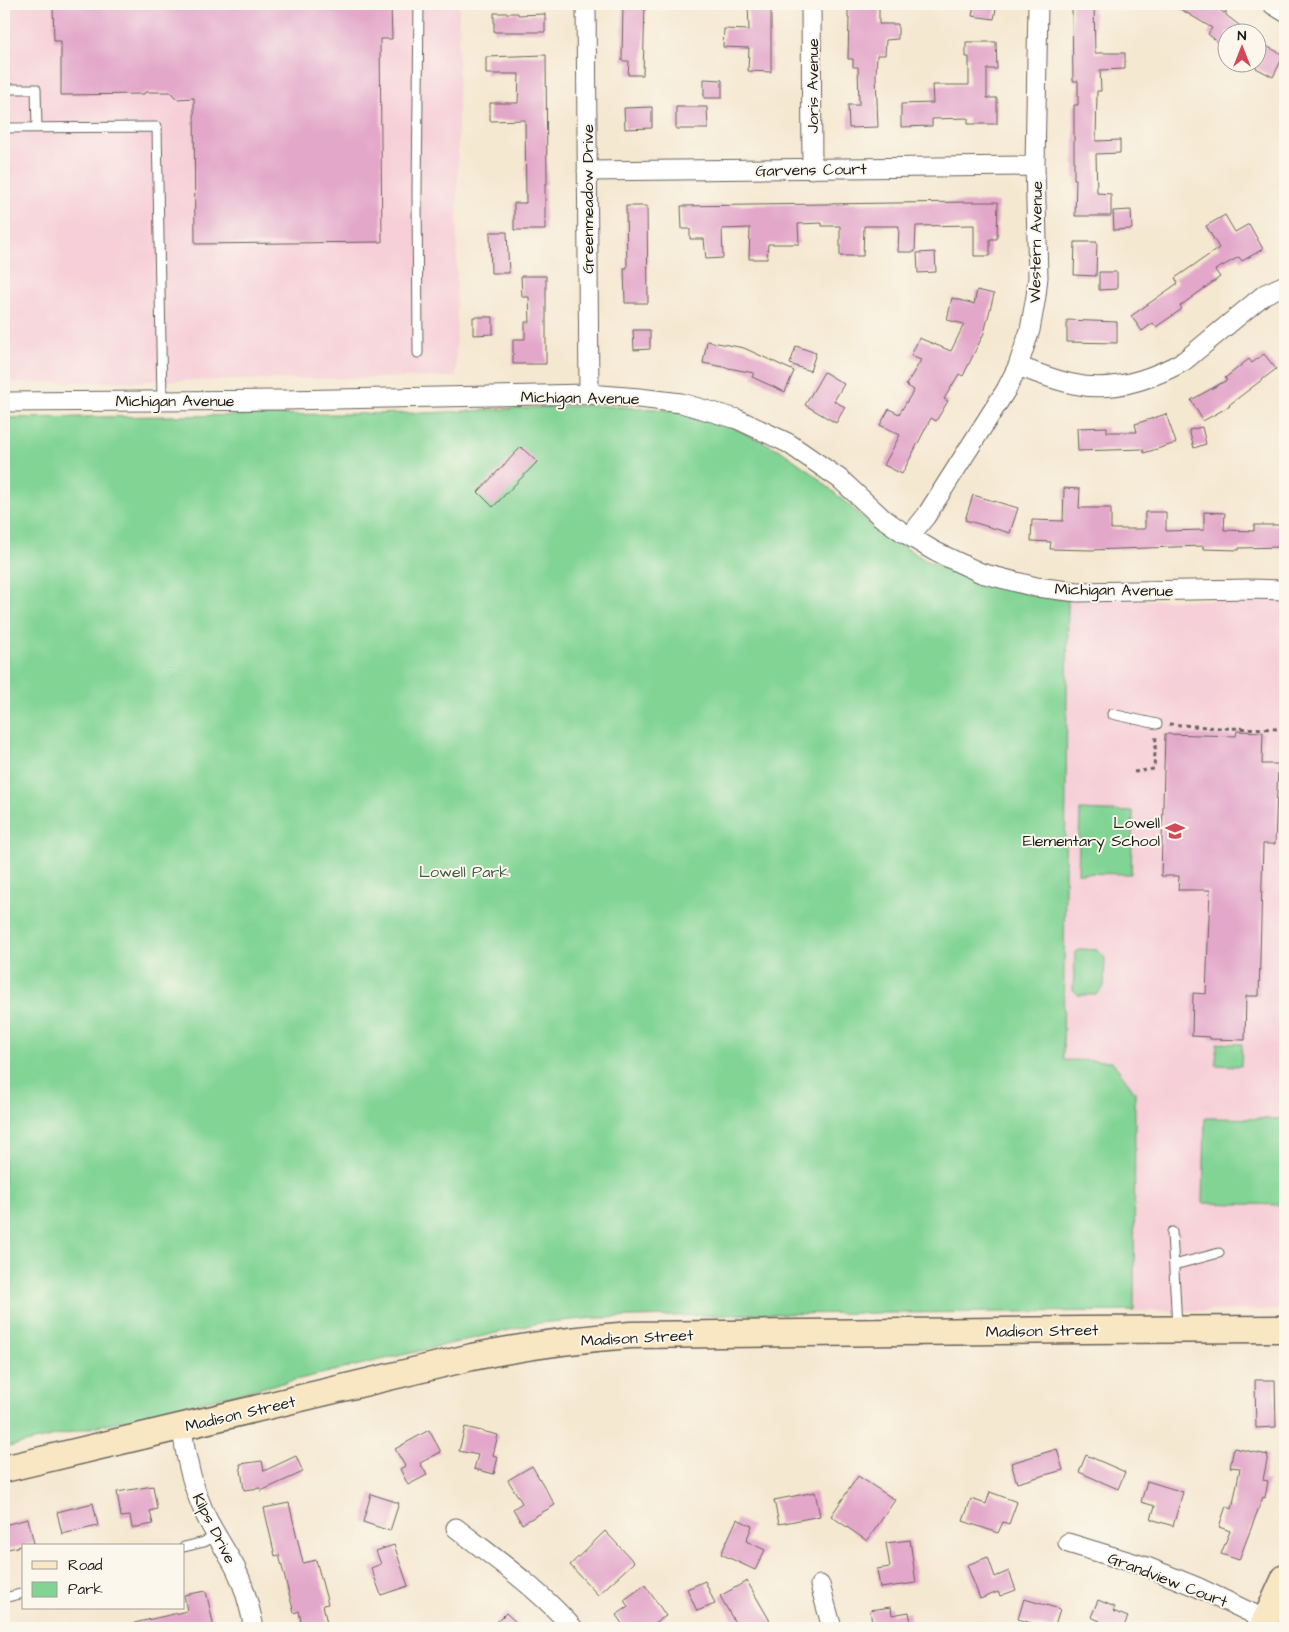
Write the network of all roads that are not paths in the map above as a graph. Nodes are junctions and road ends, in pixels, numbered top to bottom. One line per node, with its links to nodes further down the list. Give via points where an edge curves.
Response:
1 (419, 4): 14 (lane)
2 (586, 4): 12 (street, Greenmeadow Drive)
3 (811, 4): 11 (street, Joris Avenue)
4 (1038, 4): 10 (street, Western Avenue)
5 (1272, 4): 6 (street)
6 (1285, 12)
7 (4, 89): 9 (lane, via 36,89)
8 (4, 128): 9 (lane)
9 (37, 128): 17 (lane, via 157,127)
10 (1036, 166): 11 (street, Garvens Court); 15 (street, Western Avenue, via 1036,296 1030,330)
11 (812, 169): 12 (street, Garvens Court)
12 (587, 172): 16 (street, Greenmeadow Drive)
13 (1285, 285): 15 (street, via 1265,294 1184,361 1128,385 1076,385)
14 (418, 353)
15 (1018, 366): 19 (street, Western Avenue, via 979,434)
16 (589, 394): 17 (street, Michigan Avenue); 19 (street, Michigan Avenue, via 681,403 754,426 804,453)
17 (162, 400): 18 (street, Michigan Avenue)
18 (4, 402)
19 (910, 536): 20 (street, Michigan Avenue, via 981,573 1058,590)
20 (1285, 590)
21 (1112, 714): 22 (lane)
22 (1156, 724)
23 (1172, 1232): 25 (lane)
24 (1219, 1253): 25 (lane)
25 (1174, 1265): 27 (lane)
26 (1285, 1329): 27 (street, Madison Street)
27 (1177, 1330): 28 (street, Madison Street, via 631,1335 549,1342 472,1357)
28 (182, 1427): 29 (street, Madison Street); 31 (street, Kilps Drive, via 189,1470)
29 (4, 1469)
30 (456, 1528): 40 (street, via 539,1593)
31 (216, 1536): 33 (lane); 39 (street, Kilps Drive, via 243,1586)
32 (1068, 1543): 38 (street, Grandview Court, via 1147,1567 1197,1587)
33 (185, 1547)
34 (1285, 1578): 38 (street)
35 (820, 1585): 41 (street)
36 (22, 1594): 37 (lane)
37 (4, 1598)
38 (1264, 1624)
39 (254, 1628)
40 (573, 1628)
41 (832, 1628)

